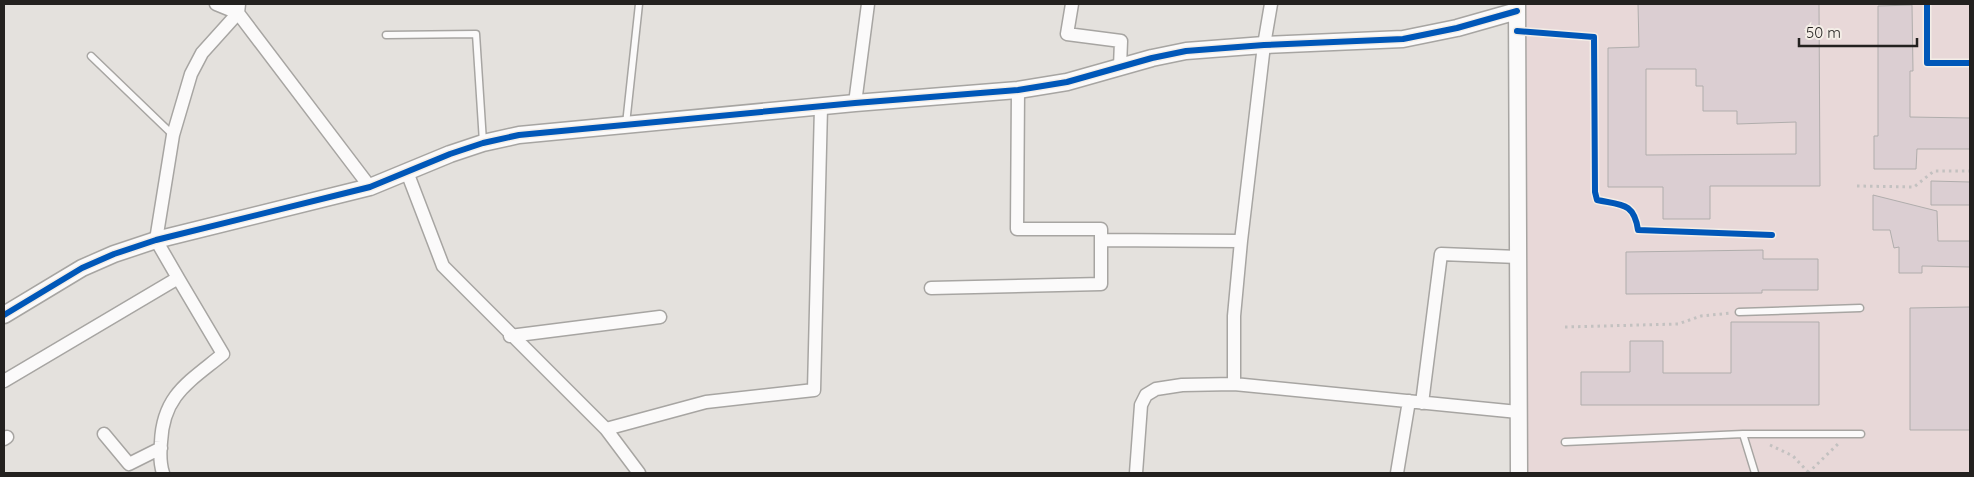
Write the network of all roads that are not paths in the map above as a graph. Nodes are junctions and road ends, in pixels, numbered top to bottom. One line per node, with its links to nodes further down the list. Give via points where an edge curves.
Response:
1 (216, 4): 7 (street)
2 (639, 4): 15 (lane)
3 (868, 4): 13 (street)
4 (1072, 4): 11 (street, via 1067,34 1121,41)
5 (1271, 4): 9 (street)
6 (1517, 7): 9 (street, via 1457,28 1403,39); 23 (street)
7 (239, 8): 16 (street, via 202,53 190,74); 19 (street)
8 (386, 35): 17 (lane, via 476,34)
9 (1264, 45): 11 (street, via 1186,51); 22 (street)
10 (91, 56): 16 (lane)
11 (1120, 67): 12 (street, via 1067,82)
12 (1018, 90): 13 (street); 21 (street, via 1017,229 1101,229)
13 (855, 103): 14 (street)
14 (821, 107): 15 (street); 36 (street, via 814,390 706,402)
15 (626, 124): 17 (street, via 519,135)
16 (173, 135): 20 (street)
17 (483, 143): 18 (street)
18 (407, 172): 19 (street); 30 (street, via 442,266)
19 (370, 186): 20 (street)
20 (156, 240): 24 (street); 28 (street, via 82,268)
21 (1101, 240): 22 (street); 25 (street, via 1102,284)
22 (1241, 241): 32 (street, via 1234,316)
23 (1518, 257): 34 (street, via 1441,254); 35 (street)
24 (178, 278): 31 (street); 41 (street, via 223,354 178,392 166,409)
25 (932, 288)
26 (1860, 308): 27 (lane)
27 (1739, 312)
28 (4, 315)
29 (660, 317): 30 (street)
30 (510, 336): 36 (street)
31 (4, 381)
32 (1234, 384): 33 (street); 44 (street, via 1182,385 1156,389 1146,395 1141,405)
33 (1409, 401): 34 (street); 45 (street)
34 (1422, 402): 35 (street)
35 (1518, 412): 46 (street)
36 (606, 429): 43 (street)
37 (104, 434): 41 (street, via 129,464)
38 (1743, 434): 39 (lane); 40 (lane); 47 (lane)
39 (1861, 434)
40 (1565, 442)
41 (160, 448): 42 (street)
42 (163, 473)
43 (639, 473)
44 (1136, 473)
45 (1397, 473)
46 (1519, 473)
47 (1755, 473)

